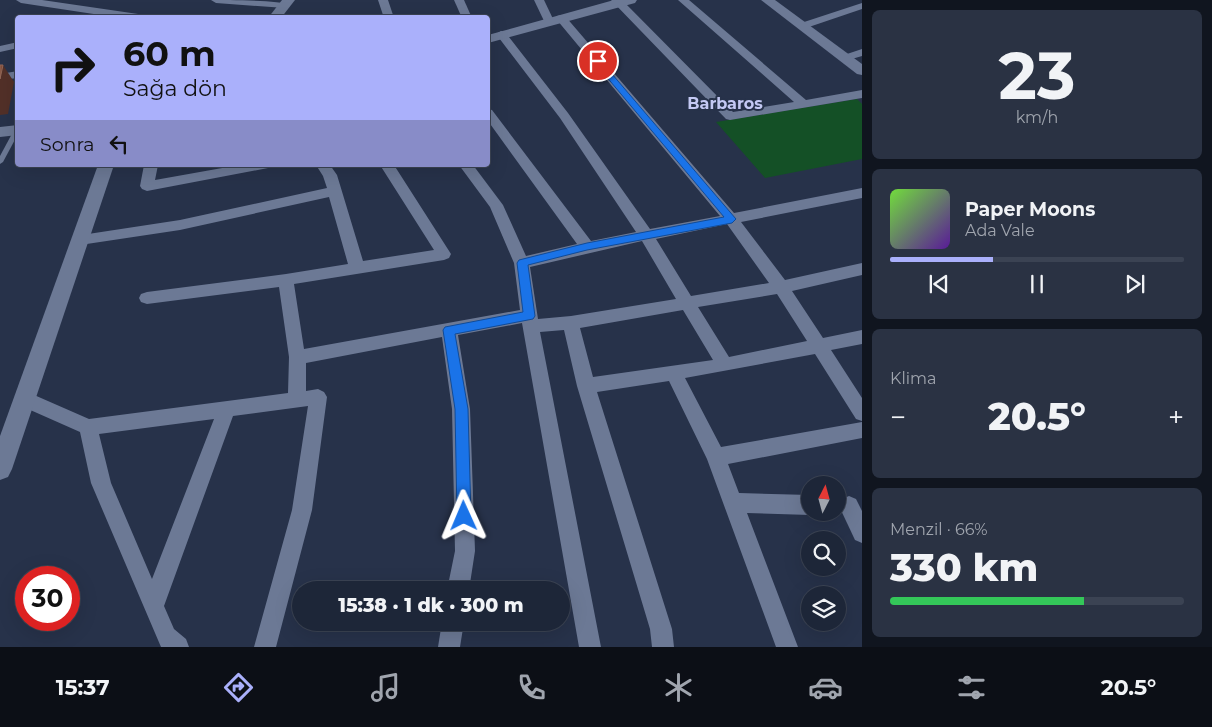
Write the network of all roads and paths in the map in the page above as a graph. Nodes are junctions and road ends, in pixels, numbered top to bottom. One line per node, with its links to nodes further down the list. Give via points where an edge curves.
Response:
1 (21, 0): 11 (street)
2 (216, 0): 9 (street)
3 (383, 0): 13 (street)
4 (459, 0): 14 (street)
5 (539, 0): 15 (street)
6 (683, 0): 26 (street)
7 (767, 0): 16 (street)
8 (621, 1): 15 (main road); 26 (street, via 730,116)
9 (287, 2): 12 (street)
10 (862, 6): 16 (street)
11 (124, 15)
12 (276, 15)
13 (388, 15)
14 (466, 15)
15 (555, 20): 17 (main road); 38 (street)
16 (802, 26): 21 (street)
17 (494, 37): 39 (street, via 564,116)
18 (15, 46): 19 (street)
19 (0, 49)
20 (862, 52): 21 (street)
21 (845, 58): 22 (street)
22 (862, 71)
23 (15, 74): 24 (street)
24 (0, 77)
25 (862, 94): 26 (street)
26 (804, 104)
27 (490, 116): 41 (street)
28 (11, 131): 29 (lane)
29 (0, 162)
30 (105, 167): 40 (street)
31 (151, 167): 32 (street, via 147,186)
32 (252, 167)
33 (324, 167): 36 (street)
34 (388, 167): 43 (street, via 444,254)
35 (468, 167): 42 (street, via 496,204)
36 (335, 191): 40 (street, via 180,225); 43 (street)
37 (862, 193): 38 (street)
38 (732, 219): 39 (street); 46 (street)
39 (646, 237): 41 (street); 48 (street)
40 (80, 240): 58 (street)
41 (587, 247): 42 (street)
42 (522, 263): 49 (street)
43 (357, 268): 45 (street)
44 (862, 269): 46 (street)
45 (286, 280): 47 (street); 54 (street)
46 (781, 287): 48 (street); 53 (street)
47 (147, 298)
48 (688, 303): 50 (street); 55 (street)
49 (531, 321): 50 (street); 51 (street); 76 (street)
50 (572, 323): 57 (street)
51 (449, 330): 54 (street); 70 (street, via 462,409 465,551)
52 (862, 337): 53 (street)
53 (820, 346): 55 (street); 61 (street)
54 (296, 357): 59 (street)
55 (725, 365): 56 (street)
56 (674, 374): 57 (street); 64 (street)
57 (586, 386): 77 (street, via 661,629)
58 (25, 399): 62 (street); 65 (street)
59 (297, 400): 60 (street); 74 (street, via 318,397 302,510)
60 (227, 409): 62 (street); 71 (street)
61 (862, 413)
62 (88, 427): 71 (street, via 101,483)
63 (862, 430): 64 (street)
64 (716, 457): 66 (street)
65 (0, 469)
66 (734, 503): 67 (street); 78 (street)
67 (801, 505)
68 (849, 506): 69 (street)
69 (862, 533)
70 (460, 581)
71 (152, 606): 73 (street, via 166,637)
72 (452, 631): 75 (street)
73 (178, 647)
74 (265, 647)
75 (449, 647)
76 (590, 647)
77 (663, 647)
78 (787, 647)

